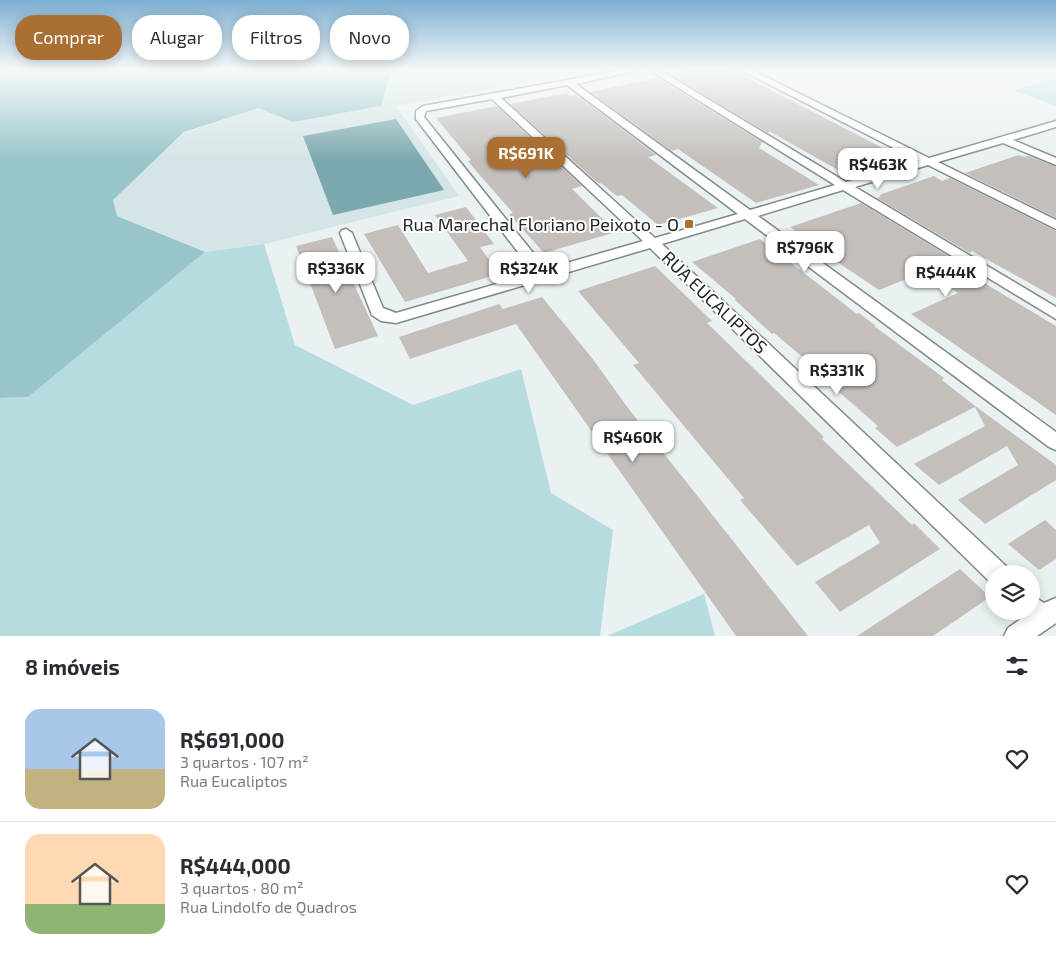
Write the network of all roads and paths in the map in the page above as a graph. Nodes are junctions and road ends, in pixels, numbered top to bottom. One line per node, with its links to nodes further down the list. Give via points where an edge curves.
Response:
1 (468, 101): 15 (street, via 423,109 419,117)
2 (499, 101): 14 (street, RUA EUCALIPTOS)
3 (593, 101): 11 (street)
4 (704, 101): 10 (street)
5 (807, 101): 8 (street)
6 (1056, 124): 7 (street)
7 (1003, 140): 8 (street); 9 (street)
8 (930, 161): 10 (street); 12 (street)
9 (1056, 162)
10 (844, 186): 11 (street); 16 (street)
11 (750, 214): 14 (street); 17 (street)
12 (1056, 225)
13 (346, 233): 15 (street, via 378,311 386,318 396,318)
14 (653, 242): 15 (street); 18 (street, RUA EUCALIPTOS)
15 (543, 275)
16 (1056, 314)
17 (1056, 442)
18 (989, 565)
19 (1044, 611): 20 (street)
20 (1016, 636)

